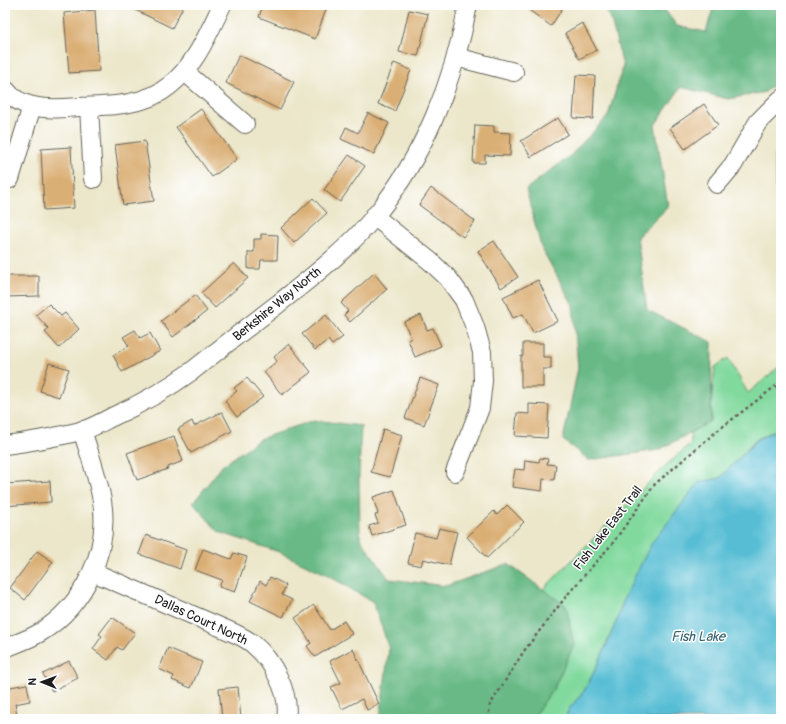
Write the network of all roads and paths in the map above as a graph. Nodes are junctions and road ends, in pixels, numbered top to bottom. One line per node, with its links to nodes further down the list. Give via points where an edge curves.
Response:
1 (222, 5): 4 (street, via 197,55)
2 (468, 5): 3 (street, Berkshire Way North)
3 (456, 57): 5 (street); 14 (street, Berkshire Way North, via 438,110 421,146 407,172)
4 (185, 72): 9 (street, via 168,88 154,96 125,104); 10 (street)
5 (514, 72)
6 (5, 89): 8 (street, via 20,102)
7 (781, 98): 13 (street, via 758,122 733,165)
8 (32, 106): 9 (street, via 56,109); 11 (street)
9 (89, 107): 12 (street)
10 (245, 124)
11 (10, 179)
12 (93, 179)
13 (717, 184)
14 (374, 216): 16 (street, Berkshire Way North, via 343,250 307,281 173,385 128,410); 18 (street, via 448,278 464,300 476,327 482,352 483,382 480,408)
15 (781, 382): 22 (path, Fish Lake East Trail, via 716,431 655,484 617,538 568,594 524,651 490,705)
16 (82, 430): 17 (street, Berkshire Way North, via 33,441); 19 (street, via 97,477 104,526)
17 (5, 444)
18 (456, 472)
19 (93, 572): 20 (street, via 82,592 56,621 41,632); 21 (street, Dallas Court North, via 252,643 278,674 285,696)
20 (5, 648)
21 (286, 719)
22 (488, 719)

